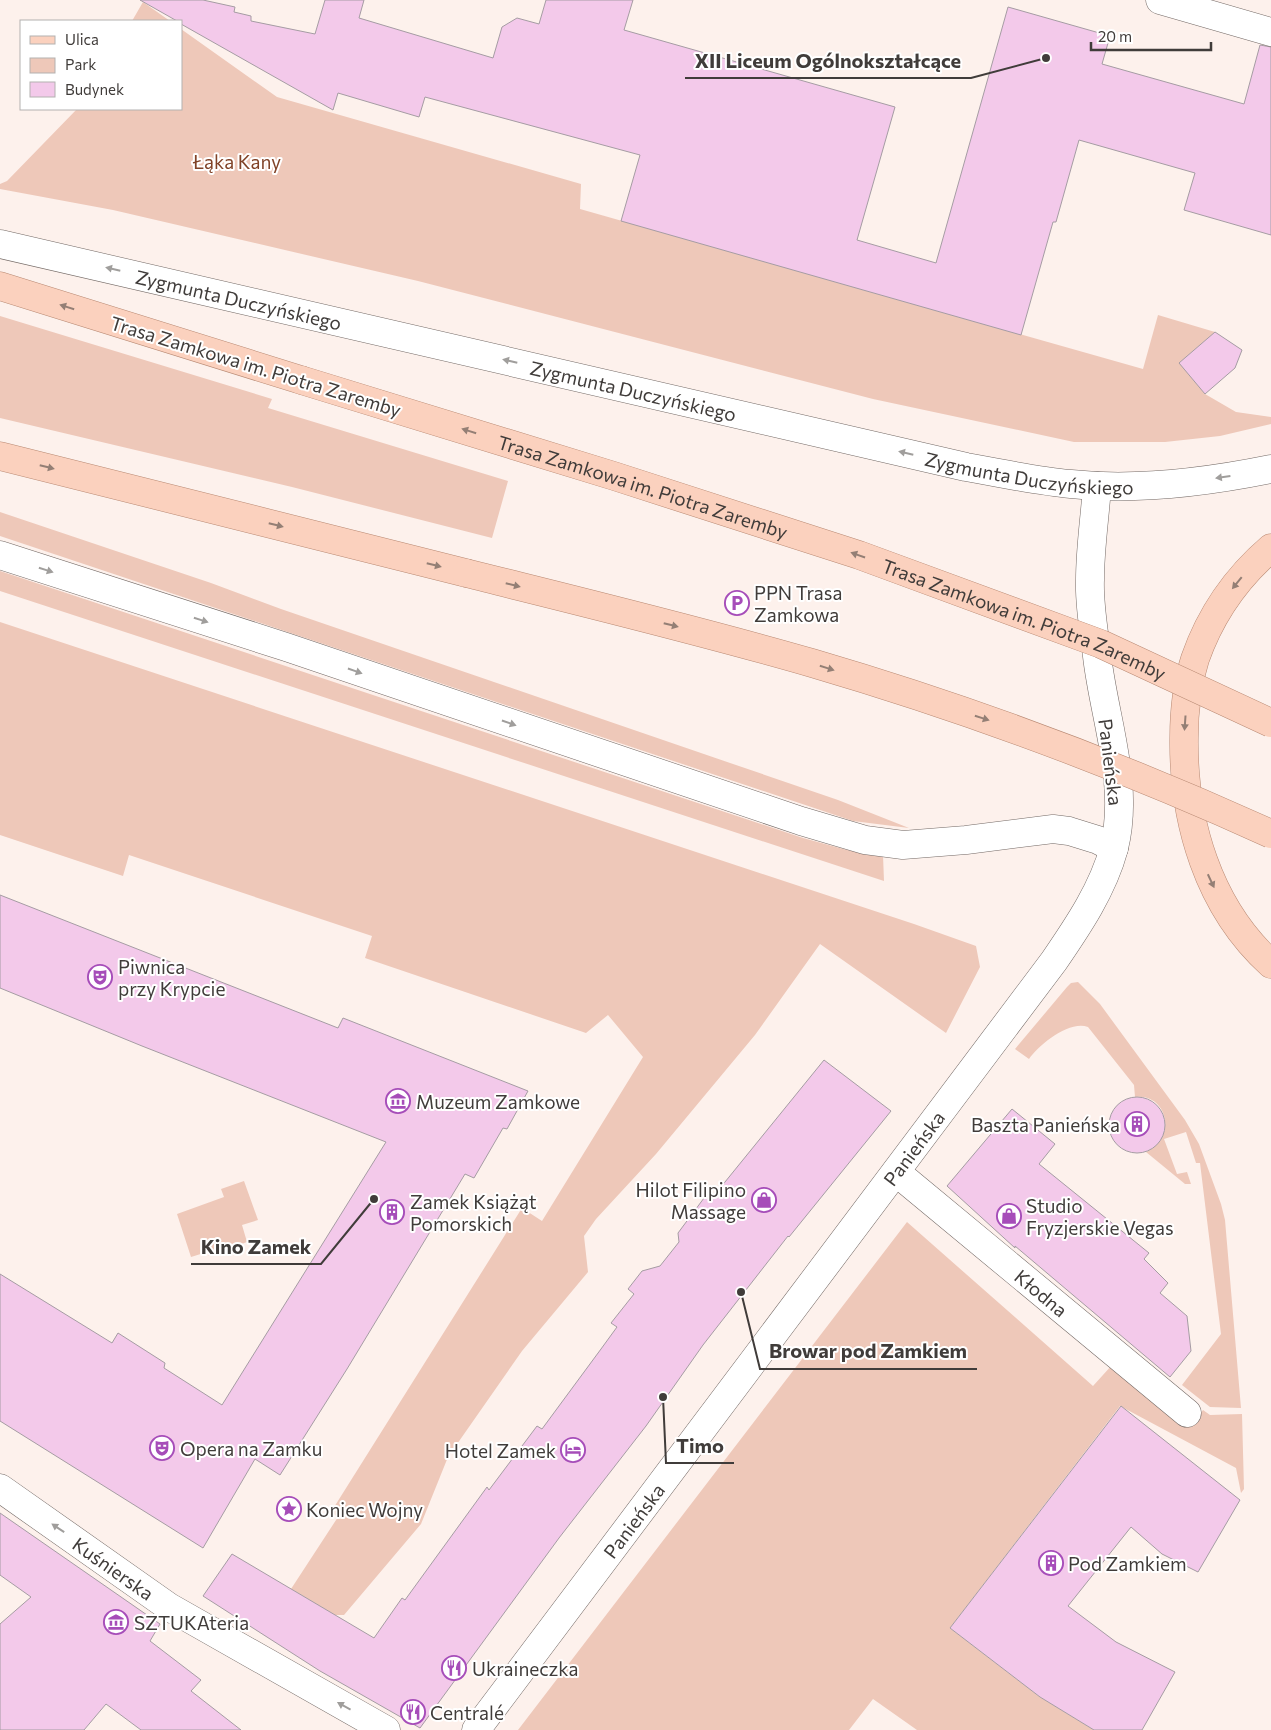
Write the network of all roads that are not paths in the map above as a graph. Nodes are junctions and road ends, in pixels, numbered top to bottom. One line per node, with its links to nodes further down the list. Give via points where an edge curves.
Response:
1 (1160, 0): 2 (street)
2 (1271, 32)
3 (0, 244): 7 (street, Zygmunta Duczyńskiego, one-way to 3, via 966,467)
4 (0, 286): 10 (main road, Trasa Zamkowa im. Piotra Zaremby, one-way to 4, bridge, via 1101,644 868,558)
5 (0, 456): 11 (main road, one-way to 11, bridge, via 822,666 1065,748)
6 (1271, 469): 7 (street, Zygmunta Duczyńskiego, one-way to 7, via 1189,482)
7 (1097, 486): 12 (street, Panieńska, via 1090,583 1097,658 1119,789)
8 (1271, 548): 13 (main road, one-way to 13, bridge, via 1230,592 1209,625 1194,661 1186,701 1184,754 1190,814 1199,848 1218,894 1243,932)
9 (0, 555): 12 (street, one-way to 12, via 865,840 903,845 1053,829 1098,840)
10 (1271, 723)
11 (1271, 834)
12 (1114, 848): 14 (street, Panieńska, via 1089,907 1054,962)
13 (1271, 964)
14 (896, 1172): 15 (street, Kłodna); 18 (street, Panieńska)
15 (1186, 1413)
16 (0, 1488): 17 (street, Kuśnierska, one-way to 16, via 169,1607)
17 (386, 1730)
18 (476, 1730)

